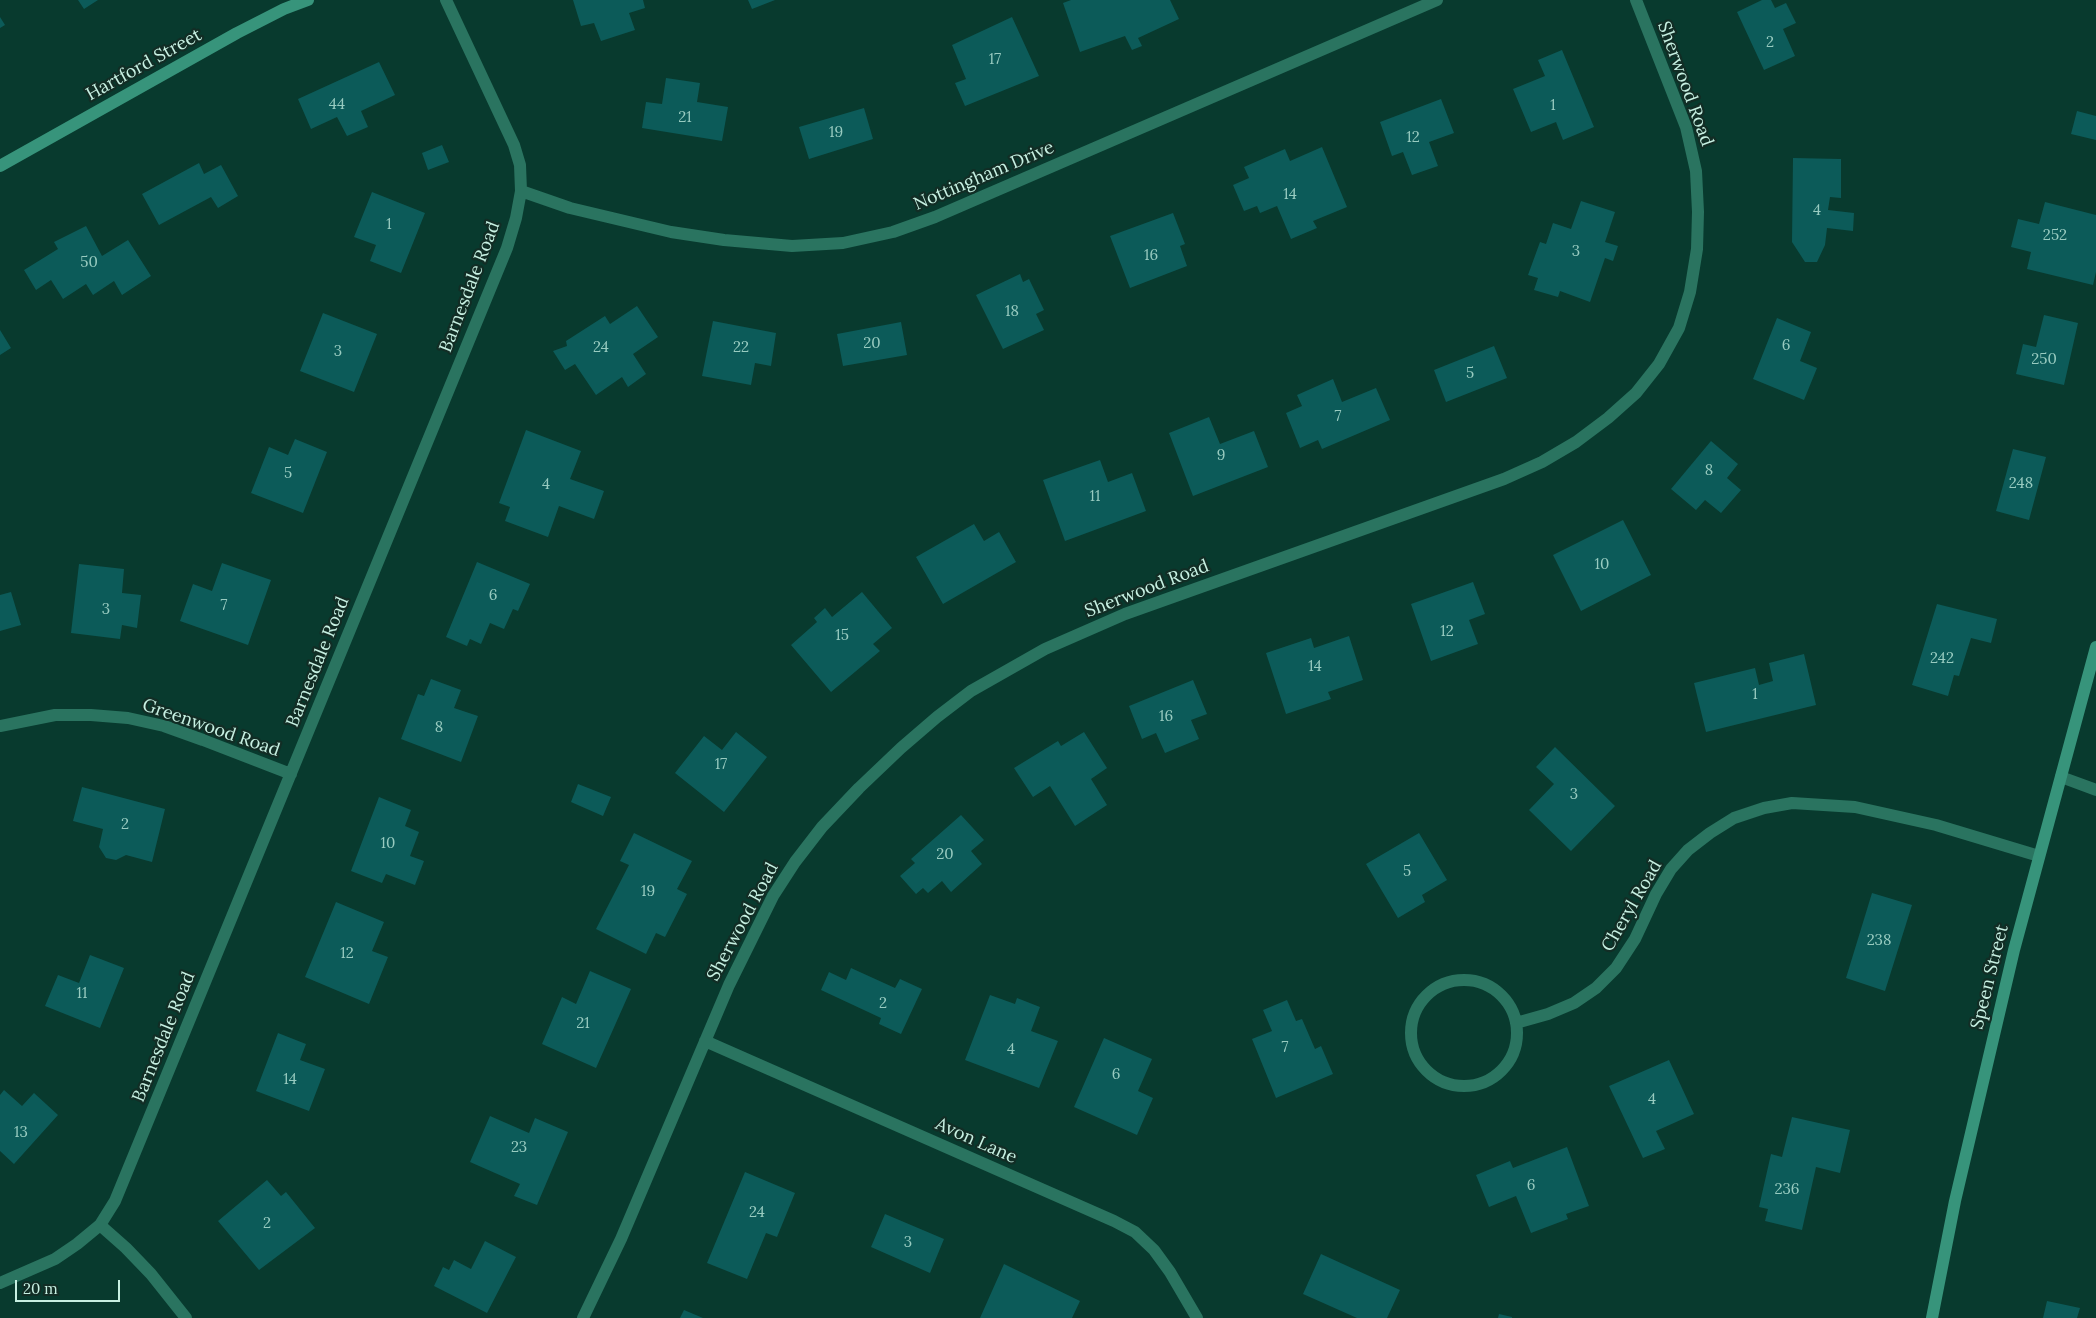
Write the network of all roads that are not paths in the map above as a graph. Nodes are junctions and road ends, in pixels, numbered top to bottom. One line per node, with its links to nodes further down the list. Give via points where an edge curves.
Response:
1 (308, 0): 5 (street, Hartford Street, via 237,33)
2 (446, 0): 6 (street, Barnesdale Road, via 514,145 520,165)
3 (1436, 0): 6 (street, Nottingham Drive, via 935,216 893,232 843,243 792,246 670,232 570,208)
4 (1636, 0): 14 (street, Sherwood Road, via 1686,128 1696,171 1698,212 1697,249 1690,292 1679,328 1659,364 1636,393 1576,442 1542,462 1504,479 1125,614 1045,649 971,691 937,717 859,788 795,862 750,939)
5 (0, 166)
6 (520, 191): 9 (street, Barnesdale Road, via 507,248)
7 (2096, 647): 10 (street, Speen Street)
8 (0, 726): 9 (street, Greenwood Road, via 55,715 128,718 164,726)
9 (291, 774): 15 (street, Barnesdale Road, via 115,1200)
10 (2061, 777): 11 (street); 12 (street, Speen Street)
11 (2096, 790)
12 (2039, 856): 13 (street, Cheryl Road, via 1936,825 1855,806 1792,803 1764,808 1734,818 1688,850 1671,869 1635,939 1616,968 1596,988 1574,1003); 20 (street, Speen Street, via 1974,1117)
13 (1516, 1023): 13 (street, via 1510,1005 1485,984 1466,980 1446,983 1420,1002 1410,1030 1412,1046 1418,1061 1440,1081 1471,1086 1502,1071 1511,1059 1517,1042)
14 (705, 1041): 18 (street, Sherwood Road, via 621,1239); 19 (street, Avon Lane, via 1135,1232 1170,1272)
15 (100, 1225): 16 (street, Barnesdale Road, via 55,1259); 17 (street, via 151,1274)
16 (0, 1283)
17 (186, 1318)
18 (583, 1318)
19 (1197, 1318)
20 (1932, 1318)

